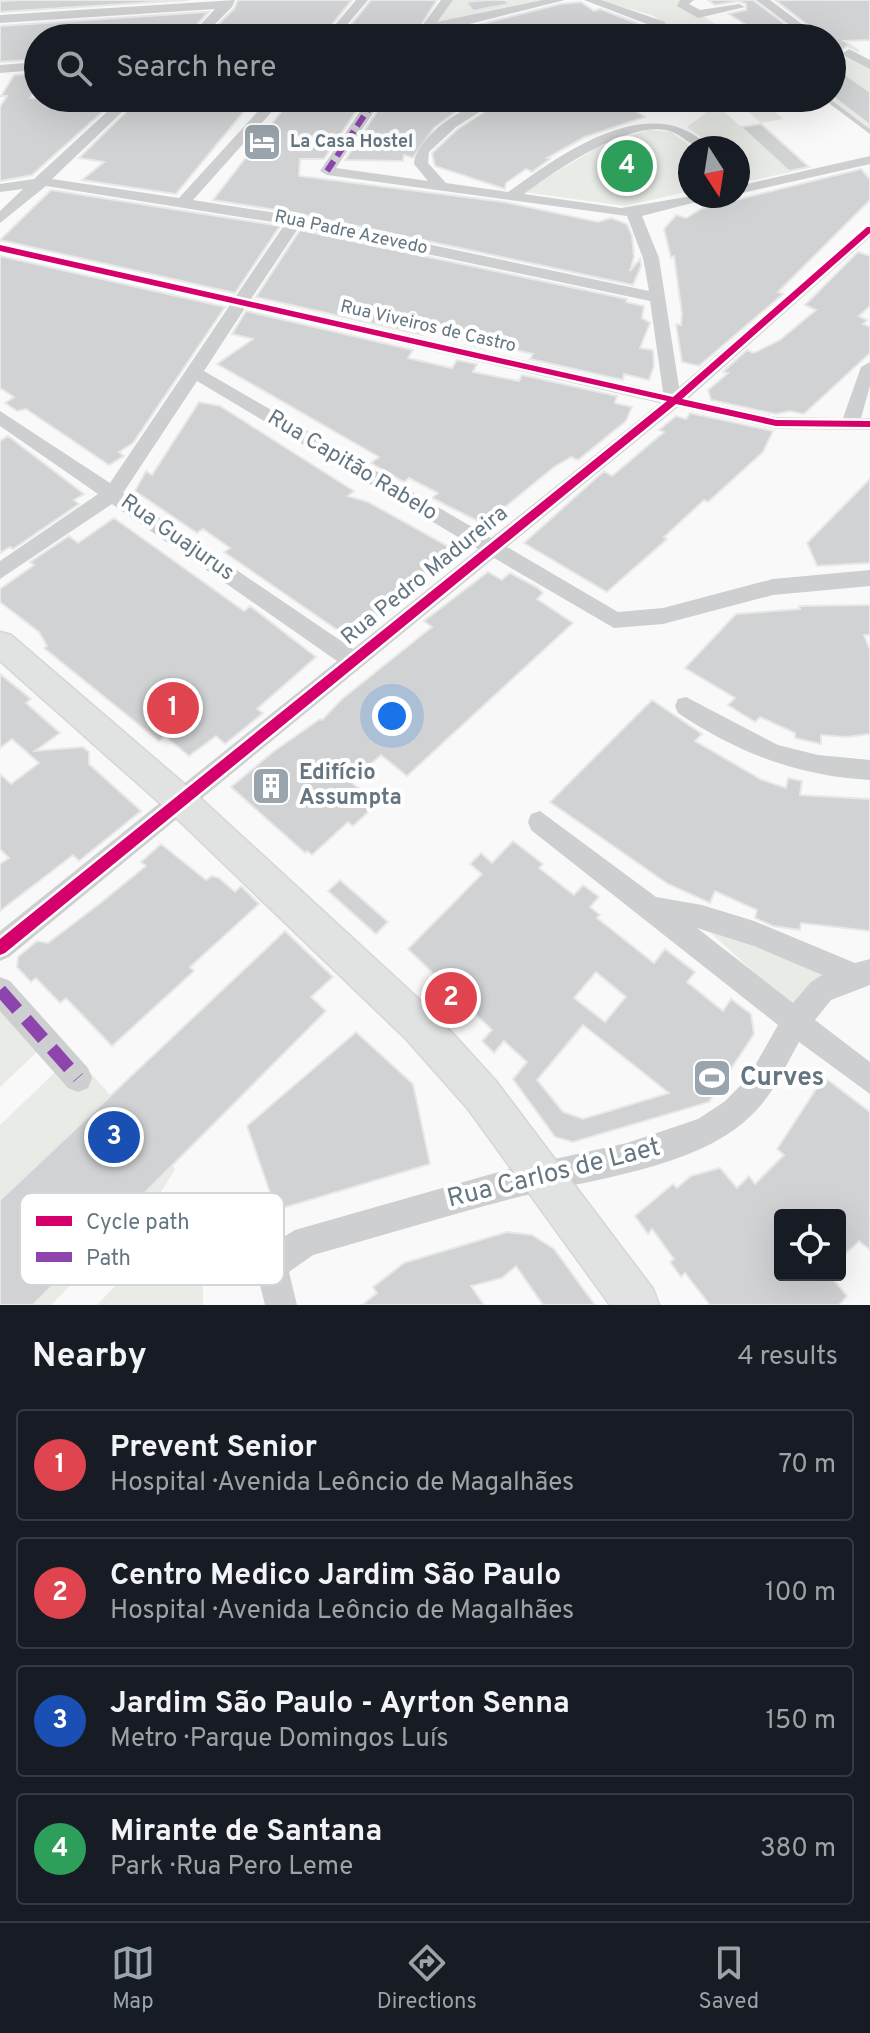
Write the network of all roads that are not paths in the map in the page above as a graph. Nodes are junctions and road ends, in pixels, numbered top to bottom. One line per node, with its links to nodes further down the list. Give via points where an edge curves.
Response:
1 (362, 0): 11 (street)
2 (447, 0): 12 (street)
3 (559, 0): 13 (street)
4 (590, 0): 14 (street)
5 (688, 0): 8 (street, via 681,4 698,14)
6 (762, 0): 15 (street)
7 (229, 3): 9 (street); 10 (street)
8 (739, 7)
9 (0, 19)
10 (208, 24)
11 (342, 24)
12 (430, 24)
13 (460, 24)
14 (646, 24)
15 (796, 24)
16 (849, 53): 17 (street)
17 (870, 65)
18 (24, 67): 19 (street)
19 (0, 69)
20 (115, 112): 30 (street)
21 (264, 112): 35 (street)
22 (367, 112): 29 (street)
23 (473, 112): 28 (street, via 430,140)
24 (844, 112): 25 (lane)
25 (870, 132)
26 (685, 136): 34 (street, via 671,127 643,127 585,152)
27 (870, 160): 32 (street)
28 (421, 164): 29 (street); 31 (street)
29 (327, 171): 31 (street)
30 (41, 182): 33 (street, Rua Padre Azevedo); 35 (street, Rua Padre Azevedo); 38 (street)
31 (441, 186): 34 (street)
32 (750, 187)
33 (0, 188)
34 (512, 196): 37 (street)
35 (182, 203): 39 (street, Rua Padre Azevedo)
36 (678, 203): 37 (street)
37 (633, 213): 42 (street, via 651,257)
38 (0, 219)
39 (295, 221): 42 (street, Rua Padre Azevedo); 43 (street)
40 (870, 229): 46 (street, Rua Pedro Madureira)
41 (0, 248): 43 (street, Rua Viveiros de Castro)
42 (658, 298): 47 (street)
43 (241, 304): 45 (street); 48 (street, Rua Viveiros de Castro)
44 (870, 367): 51 (street)
45 (195, 373): 52 (street); 53 (street, Rua Capitão Rabelo)
46 (704, 375): 47 (street); 48 (street, Rua Pedro Madureira)
47 (667, 378): 48 (street)
48 (674, 400): 51 (street, Rua Viveiros de Castro, via 776,423); 53 (street, Rua Pedro Madureira)
49 (0, 417): 52 (street, Rua Guajurus)
50 (870, 424): 51 (street, Rua Viveiros de Castro)
51 (850, 425)
52 (113, 493): 54 (street); 57 (street, Rua Guajurus)
53 (491, 548): 55 (street, Rua Capitão Rabelo, via 614,620 638,622 739,594); 57 (street, Rua Pedro Madureira)
54 (0, 571)
55 (870, 578)
56 (0, 643): 60 (main road)
57 (352, 660): 60 (street, Rua Pedro Madureira)
58 (686, 706): 59 (street, via 715,726 792,762)
59 (870, 770)
60 (180, 800): 63 (street, Rua Pedro Madureira); 69 (main road, via 420,1026)
61 (540, 822): 62 (street)
62 (646, 908): 64 (street, via 706,919); 66 (street)
63 (0, 948)
64 (861, 974): 66 (street, Rua Carlos de Laet, via 821,991)
65 (0, 990): 67 (street)
66 (795, 1022): 68 (street); 69 (street, Rua Carlos de Laet, via 758,1088 706,1131 627,1158)
67 (78, 1078)
68 (870, 1080)
69 (545, 1176): 70 (street, Rua Carlos de Laet, via 306,1241); 73 (main road)
70 (284, 1254)
71 (276, 1285): 72 (street, Rua Carlos de Laet)
72 (281, 1305)
73 (637, 1305)

